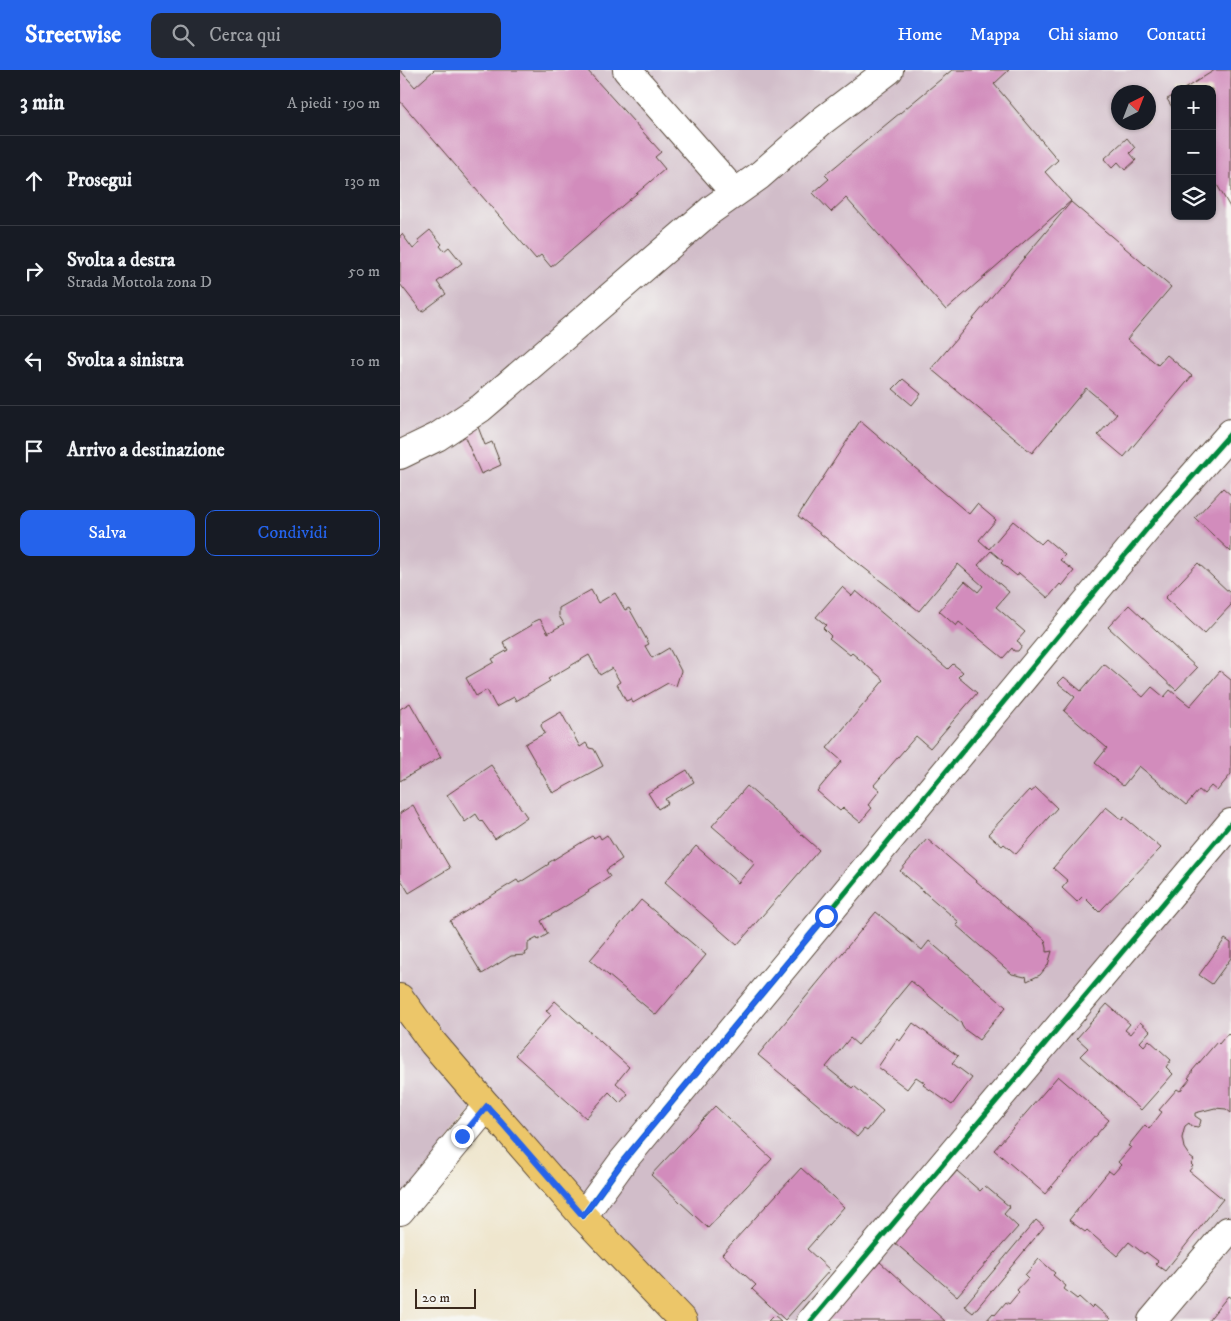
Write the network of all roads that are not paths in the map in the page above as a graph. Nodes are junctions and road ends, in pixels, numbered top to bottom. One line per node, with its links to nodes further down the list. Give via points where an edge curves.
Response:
1 (627, 70): 3 (street)
2 (889, 70): 3 (street)
3 (735, 193): 5 (street, via 711,210 481,408 437,437)
4 (1231, 434): 10 (street, via 1156,518 642,1138)
5 (400, 455)
6 (1231, 823): 13 (street)
7 (400, 998): 8 (main road, via 433,1043)
8 (487, 1106): 9 (street); 10 (main road)
9 (400, 1211)
10 (583, 1216): 12 (main road)
11 (1228, 1231): 14 (street)
12 (683, 1321)
13 (811, 1321)
14 (1152, 1321)

